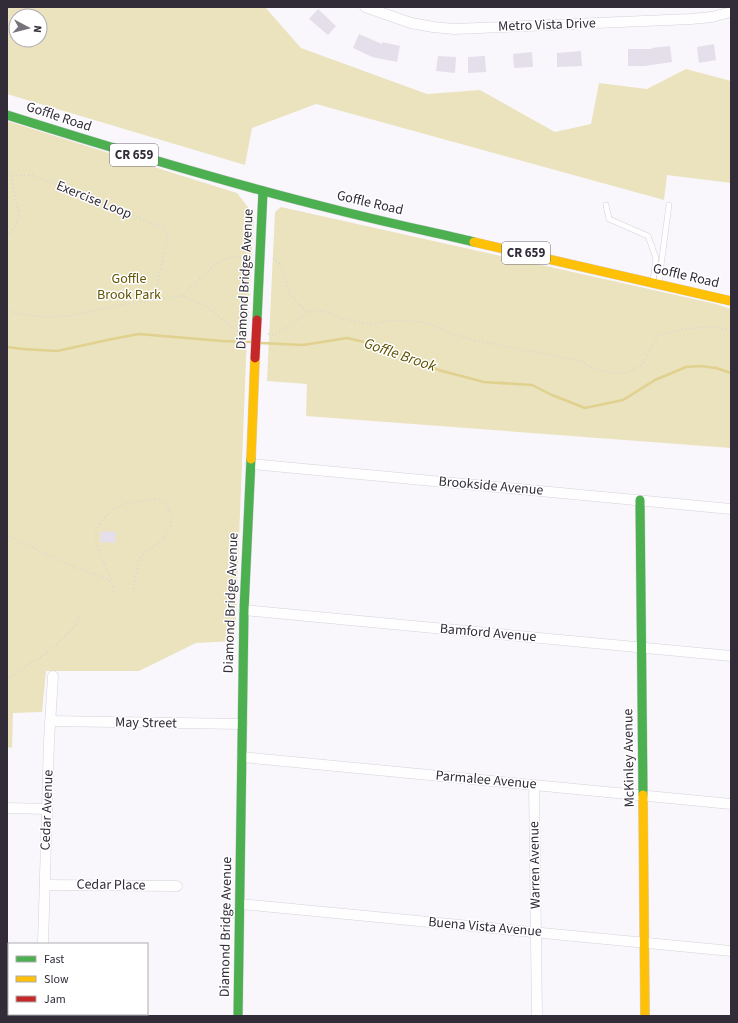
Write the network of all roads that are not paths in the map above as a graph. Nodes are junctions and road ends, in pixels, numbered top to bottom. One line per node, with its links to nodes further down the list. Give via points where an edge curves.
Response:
1 (364, 7): 2 (street, Metro Vista Drive, via 411,23 454,28 691,19)
2 (731, 12)
3 (7, 115): 4 (street, Goffle Road / CR 659, via 104,146)
4 (263, 191): 7 (street, Goffle Road / CR 659, via 360,216); 9 (street, Diamond Bridge Avenue, bridge)
5 (606, 205): 7 (lane, via 609,219 648,236 656,258)
6 (669, 205): 7 (lane)
7 (656, 283): 8 (street, Goffle Road / CR 659)
8 (731, 300)
9 (251, 464): 10 (street, Brookside Avenue); 12 (street, Diamond Bridge Avenue)
10 (640, 500): 11 (street, Brookside Avenue); 13 (street, McKinley Avenue)
11 (731, 509)
12 (244, 610): 13 (street, Bamford Avenue); 17 (street, Diamond Bridge Avenue)
13 (642, 648): 14 (street, Bamford Avenue); 20 (street, McKinley Avenue)
14 (731, 656)
15 (53, 676): 16 (street, Cedar Avenue)
16 (50, 721): 17 (street, May Street); 23 (street, Cedar Avenue)
17 (242, 724): 18 (street, Diamond Bridge Avenue)
18 (242, 757): 19 (street, Parmalee Avenue); 26 (street, Diamond Bridge Avenue)
19 (534, 785): 20 (street, Parmalee Avenue); 27 (street, Warren Avenue)
20 (643, 795): 21 (street, Parmalee Avenue); 28 (street, McKinley Avenue)
21 (731, 804)
22 (7, 808): 23 (street)
23 (47, 809): 24 (street, Cedar Avenue)
24 (45, 885): 25 (street, Cedar Place); 29 (street, Cedar Avenue)
25 (177, 886)
26 (240, 904): 27 (street, Buena Vista Avenue); 31 (street, Diamond Bridge Avenue)
27 (536, 932): 28 (street, Buena Vista Avenue); 32 (street, Warren Avenue)
28 (644, 942): 30 (street, Buena Vista Avenue); 33 (street, McKinley Avenue)
29 (43, 943)
30 (731, 951)
31 (238, 1016)
32 (537, 1016)
33 (645, 1016)

